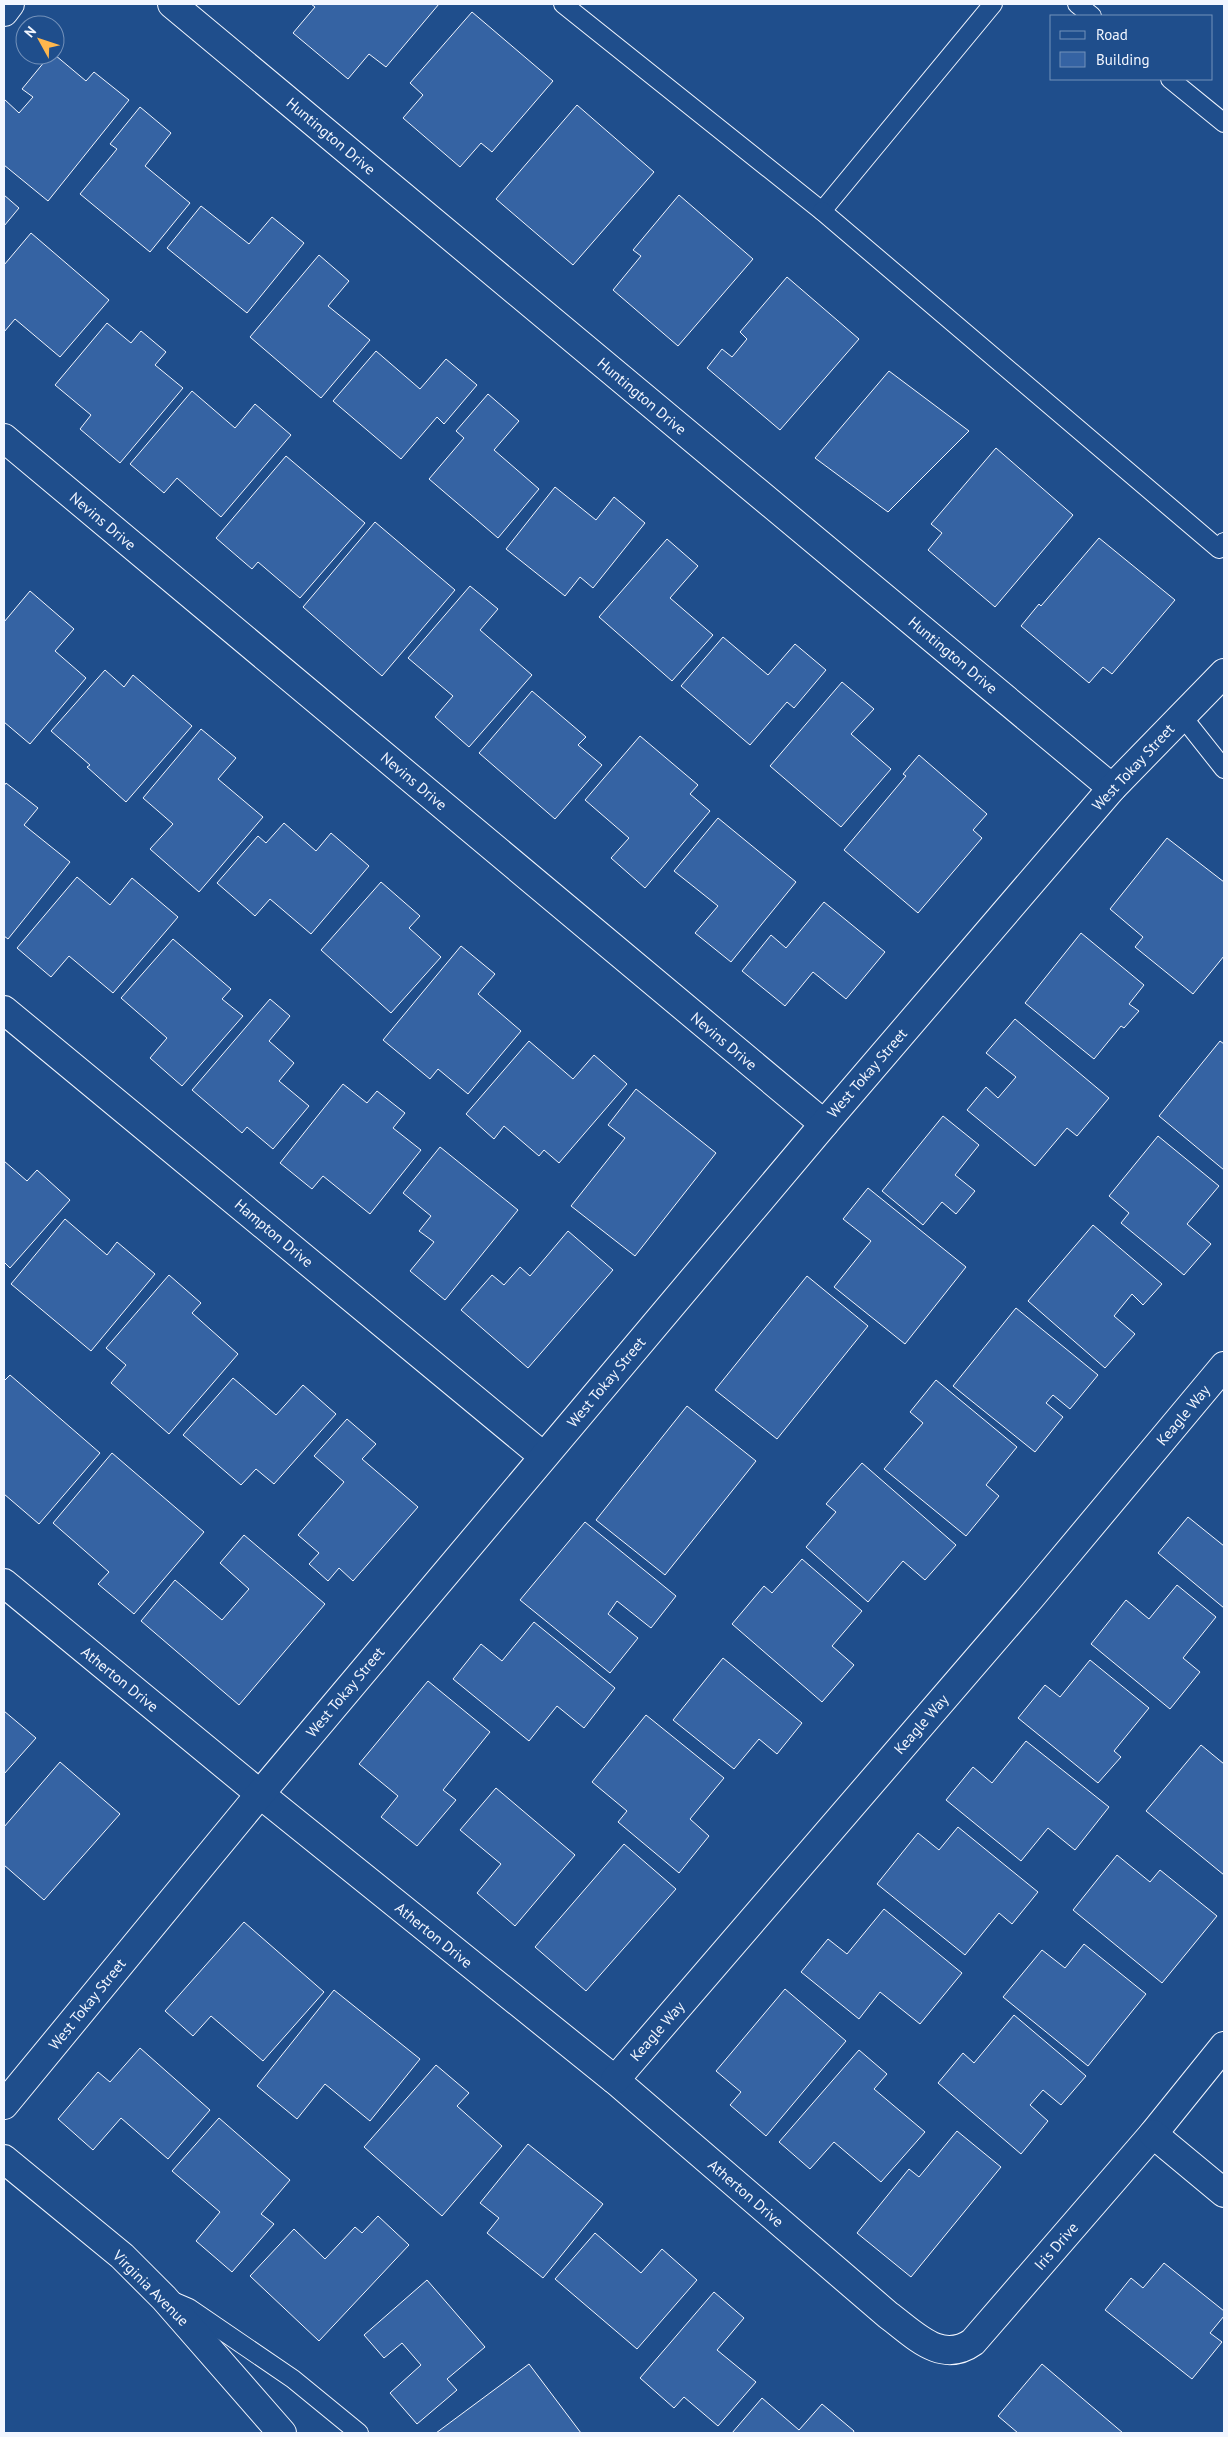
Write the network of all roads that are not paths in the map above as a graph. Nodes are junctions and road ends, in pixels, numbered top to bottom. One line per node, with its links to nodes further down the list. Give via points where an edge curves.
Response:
1 (10, 4): 6 (street)
2 (172, 4): 16 (street, Huntington Drive)
3 (563, 4): 10 (lane)
4 (993, 4): 10 (lane)
5 (1077, 4): 7 (lane)
6 (4, 12)
7 (1091, 15)
8 (1171, 80): 9 (lane)
9 (1224, 123)
10 (822, 211): 12 (lane)
11 (4, 438): 18 (street, Nevins Drive)
12 (1222, 548)
13 (1224, 673): 14 (street, West Tokay Street)
14 (1182, 716): 15 (lane); 16 (street, West Tokay Street)
15 (1224, 769)
16 (1112, 788): 18 (street, West Tokay Street)
17 (4, 1010): 20 (street, Hampton Drive)
18 (824, 1124): 20 (street, West Tokay Street)
19 (1224, 1366): 24 (street, Keagle Way, via 1024,1605)
20 (543, 1456): 22 (street, West Tokay Street)
21 (4, 1583): 22 (street, Atherton Drive)
22 (260, 1794): 24 (street, Atherton Drive); 25 (street, West Tokay Street)
23 (1224, 2046): 26 (street, Iris Drive)
24 (615, 2080): 29 (street, Atherton Drive)
25 (4, 2105)
26 (1153, 2134): 28 (street); 29 (street, Iris Drive, via 973,2342 963,2349 935,2349)
27 (4, 2160): 30 (street, Virginia Avenue, via 122,2256)
28 (1224, 2193)
29 (860, 2292)
30 (164, 2298): 31 (street, Virginia Avenue); 32 (lane, via 189,2308 293,2379)
31 (282, 2433)
32 (359, 2433)

